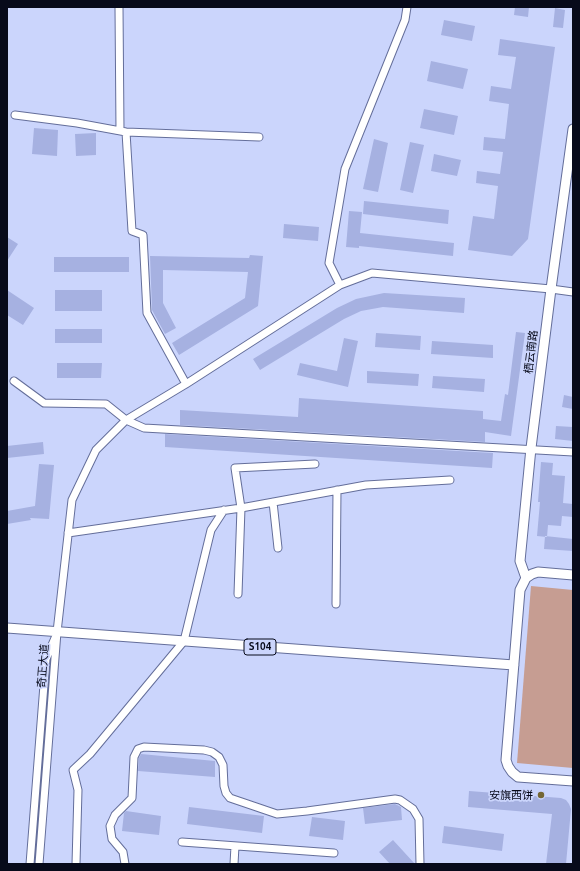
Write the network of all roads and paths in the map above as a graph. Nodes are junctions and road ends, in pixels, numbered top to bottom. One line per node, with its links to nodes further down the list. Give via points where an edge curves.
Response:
1 (119, 7): 5 (street)
2 (407, 7): 8 (street, via 406,20 345,169 329,263)
3 (15, 115): 5 (street)
4 (573, 129): 7 (main road, 栖云南路)
5 (123, 132): 6 (street); 12 (street, via 132,231 143,235 147,313)
6 (259, 137)
7 (570, 168): 9 (main road, 栖云南路)
8 (340, 285): 9 (street, via 372,273); 12 (street)
9 (551, 289): 10 (street); 14 (main road, 栖云南路)
10 (573, 292)
11 (14, 381): 13 (street, via 44,403 106,404)
12 (186, 384): 13 (street)
13 (126, 420): 14 (street, via 144,428); 22 (street, via 96,450 72,500)
14 (531, 448): 15 (street); 25 (main road, 栖云南路, via 520,561)
15 (573, 452)
16 (315, 464): 20 (street, via 235,468)
17 (450, 480): 18 (street, via 366,485)
18 (337, 490): 19 (street); 27 (street)
19 (273, 502): 20 (street); 23 (street)
20 (241, 508): 21 (street); 26 (street)
21 (224, 510): 22 (street); 30 (street, via 211,530)
22 (68, 533): 29 (street)
23 (278, 548)
24 (573, 575): 25 (main road, via 538,572)
25 (526, 578): 31 (main road, via 520,590)
26 (238, 594)
27 (336, 604)
28 (7, 628): 29 (main road, S104)
29 (57, 632): 30 (main road, S104); 36 (street, 奇正大道, via 46,659); 37 (street, 奇正大道)
30 (184, 642): 31 (main road, S104); 38 (street, via 90,754 73,770 78,790)
31 (514, 665): 32 (main road, via 506,760 508,766 518,777)
32 (573, 781)
33 (182, 842): 34 (street)
34 (235, 846): 35 (street); 40 (street)
35 (334, 853)
36 (30, 864)
37 (39, 864)
38 (76, 864)
39 (125, 864): 41 (street, via 123,852 112,839 110,826 115,815 132,798 134,757 138,749 144,747 212,752 219,757 223,765 224,786 228,795 277,814 400,800 413,809 419,819)
40 (234, 864)
41 (420, 864)

